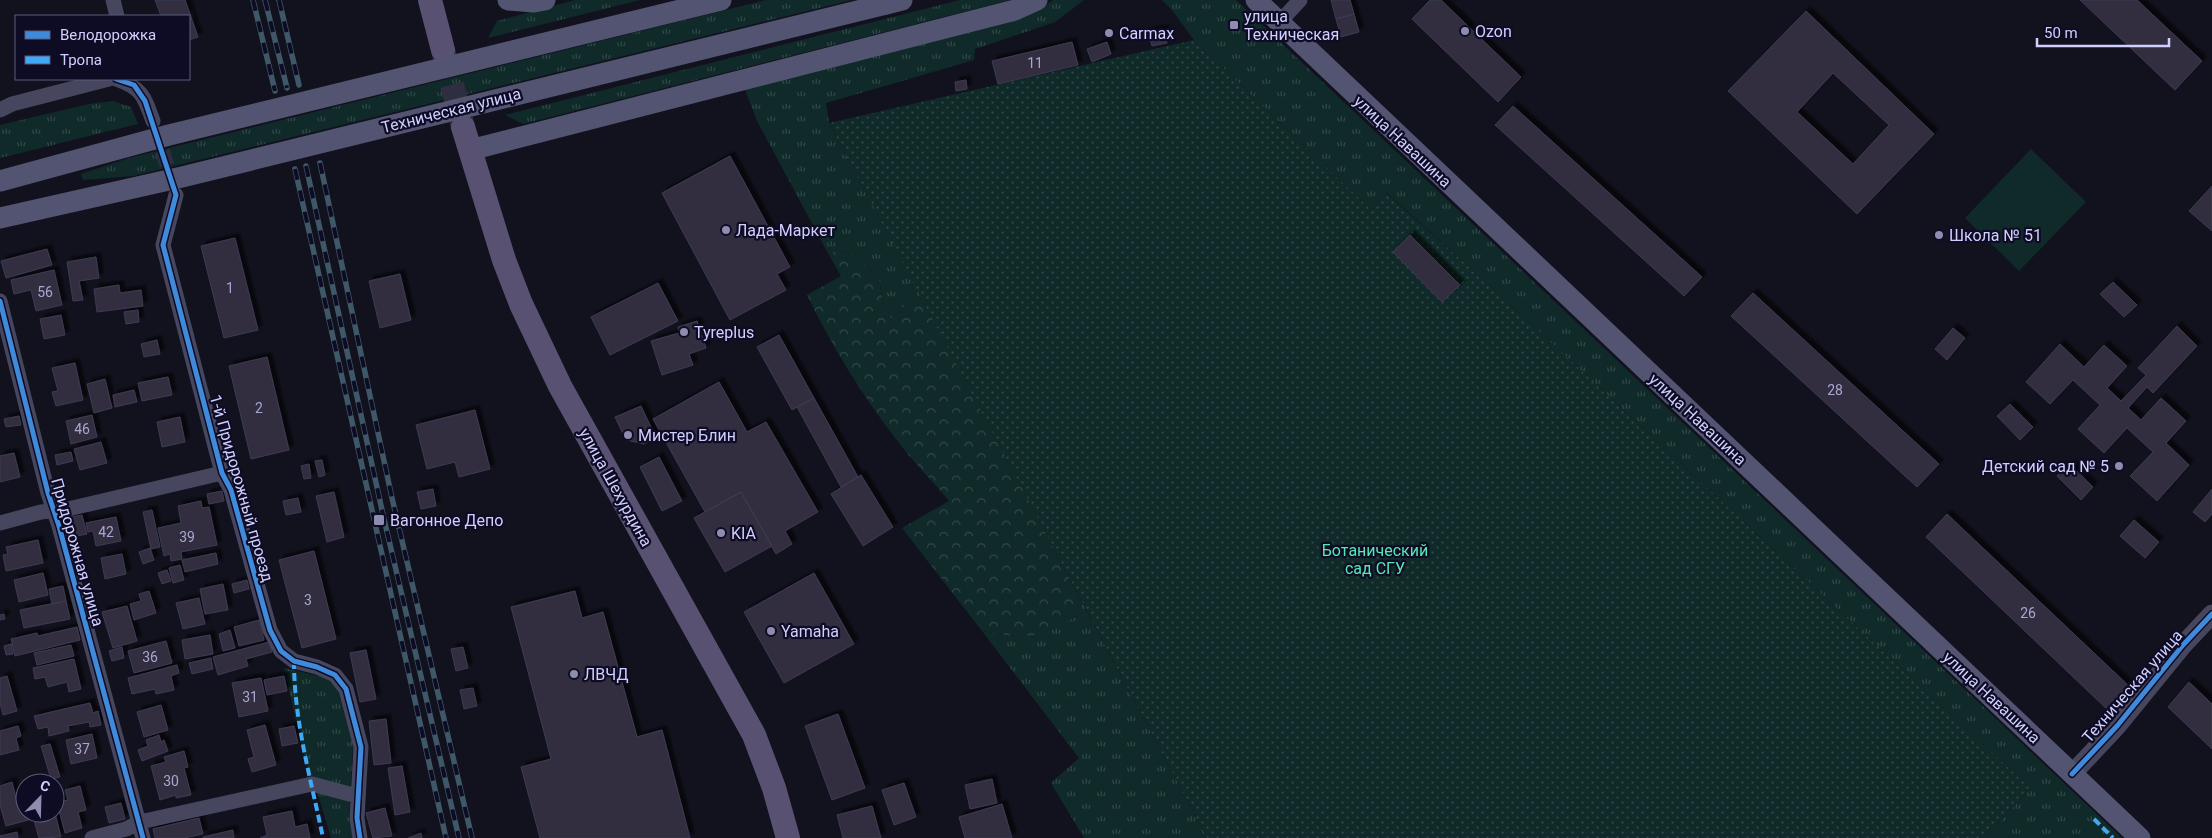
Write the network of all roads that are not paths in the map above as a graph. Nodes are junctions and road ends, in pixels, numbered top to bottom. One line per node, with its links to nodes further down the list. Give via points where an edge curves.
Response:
1 (113, 0): 10 (street)
2 (430, 0): 12 (main road)
3 (508, 0): 4 (main road)
4 (545, 0)
5 (721, 0): 19 (main road, bridge, via 169,135)
6 (1036, 0): 18 (main road, via 1015,10)
7 (1256, 0): 11 (main road, улица Навашина)
8 (1300, 0): 11 (street)
9 (894, 2): 21 (main road, Техническая улица, bridge, via 182,177)
10 (116, 15)
11 (1279, 23): 27 (main road, улица Навашина)
12 (443, 50)
13 (105, 80): 15 (street)
14 (119, 80): 16 (street, via 134,85)
15 (0, 110)
16 (153, 121)
17 (463, 127): 18 (main road, улица Шехурдина)
18 (470, 150): 33 (main road, улица Шехурдина, via 521,304 560,386 754,734)
19 (0, 181)
20 (176, 195): 23 (street, 1-й Придорожный проезд, via 163,244)
21 (0, 218)
22 (0, 301): 24 (street, Придорожная улица)
23 (222, 473): 24 (street); 28 (street, 1-й Придорожный проезд, via 230,490 270,630 281,651 294,661 335,675 346,689 361,747)
24 (54, 510): 25 (street); 29 (street, Придорожная улица)
25 (0, 523)
26 (2212, 614): 27 (street, Техническая улица)
27 (2072, 774): 34 (main road, улица Навашина)
28 (357, 796): 29 (street, via 312,784); 32 (street, 1-й Придорожный проезд)
29 (140, 822): 30 (street, via 126,830); 31 (street, Придорожная улица)
30 (92, 838)
31 (143, 838)
32 (360, 838)
33 (788, 838)
34 (2140, 838)

